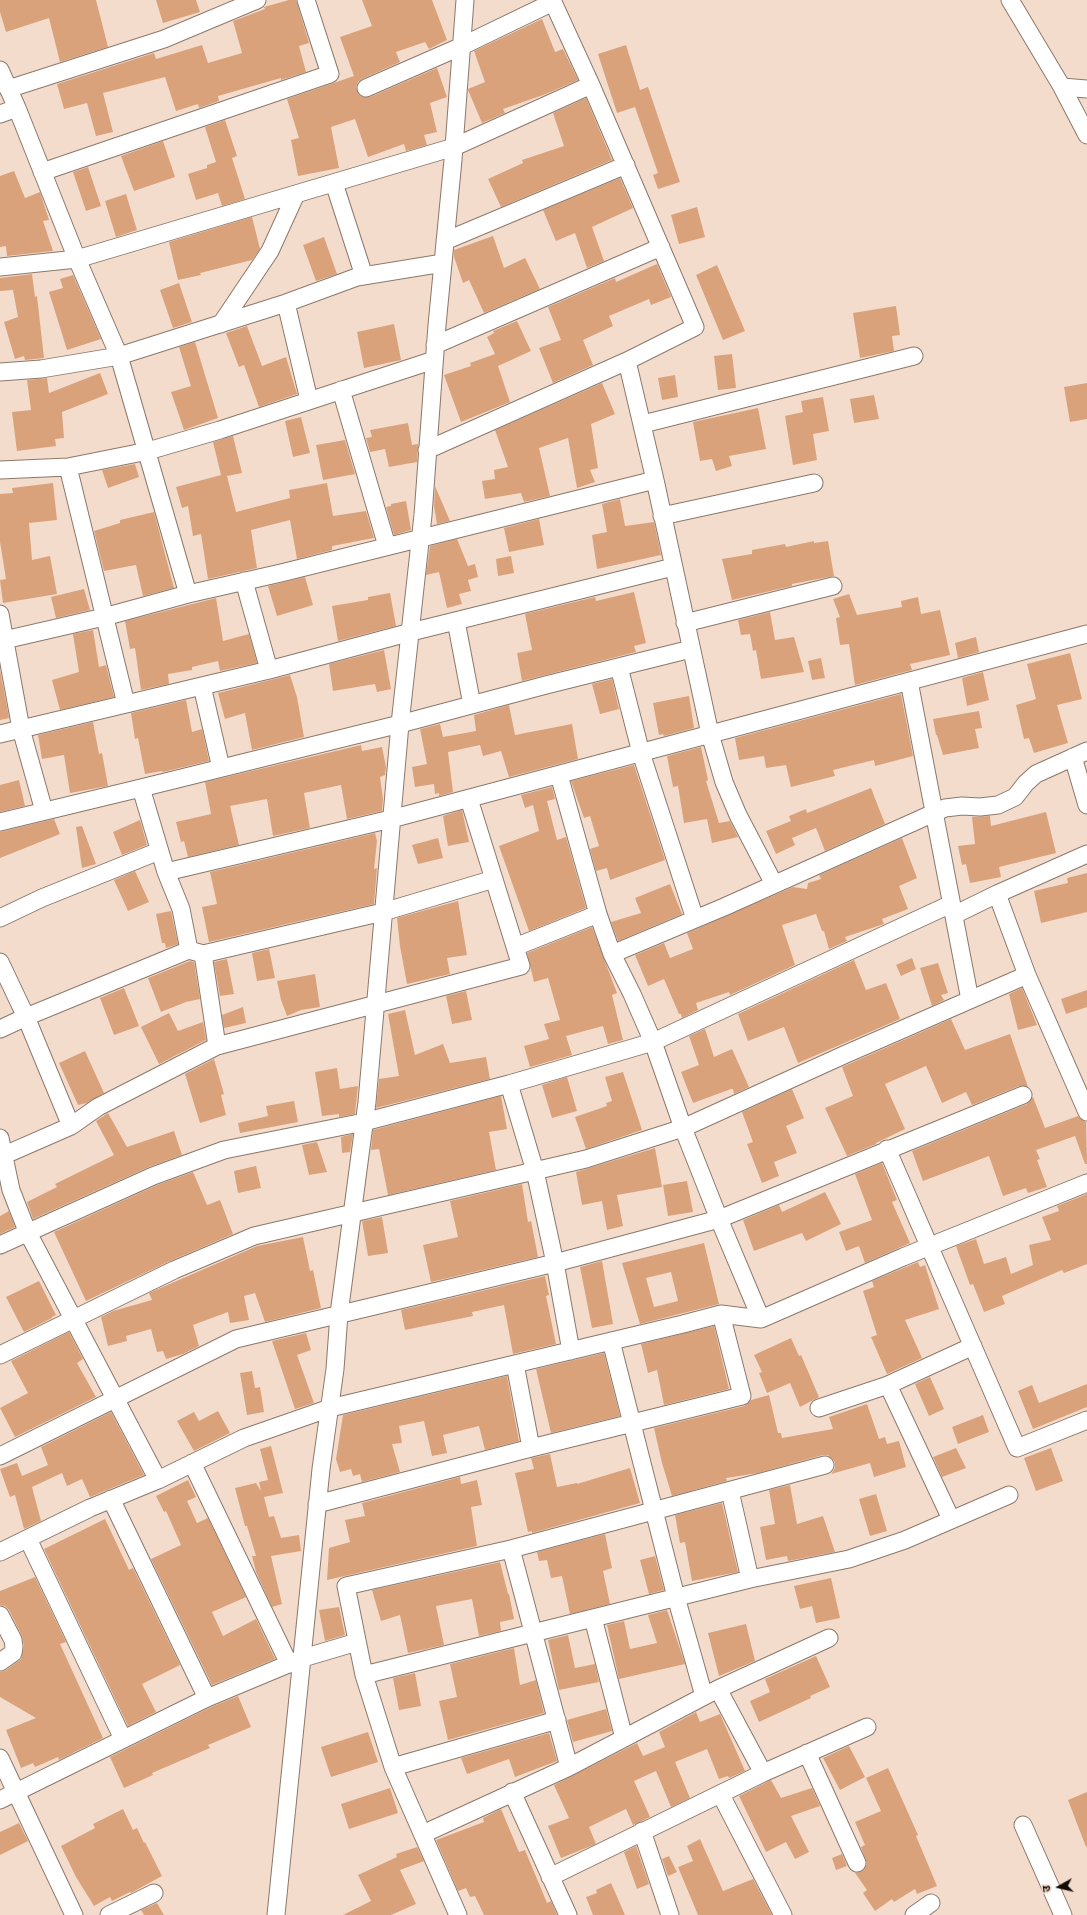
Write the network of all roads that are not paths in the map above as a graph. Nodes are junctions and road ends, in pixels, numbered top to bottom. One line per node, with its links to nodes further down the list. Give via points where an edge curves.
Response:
1 (258, 0): 12 (street, via 164,39)
2 (306, 0): 18 (street, via 330,74)
3 (465, 0): 6 (street)
4 (1010, 0): 9 (street)
5 (553, 1): 6 (street); 8 (street)
6 (462, 46): 10 (street); 16 (street)
7 (0, 70): 12 (street)
8 (590, 85): 16 (street); 17 (street)
9 (1062, 87): 11 (street); 15 (street)
10 (366, 88)
11 (1087, 88)
12 (8, 89): 13 (street)
13 (17, 108): 14 (street); 18 (street)
14 (0, 114)
15 (1087, 135)
16 (454, 147): 19 (street); 21 (street)
17 (626, 165): 21 (street); 22 (street)
18 (42, 172): 23 (street)
19 (334, 183): 20 (street); 26 (street)
20 (296, 194): 23 (street); 28 (street, via 270,251)
21 (445, 241): 24 (street)
22 (661, 246): 29 (street); 32 (street, via 695,327)
23 (77, 259): 25 (street); 30 (street)
24 (443, 263): 26 (street); 29 (street)
25 (0, 267)
26 (364, 276): 27 (street)
27 (286, 303): 28 (street); 35 (street)
28 (221, 324): 30 (street)
29 (434, 352): 34 (street); 37 (street)
30 (119, 356): 33 (street, via 41,369); 38 (street)
31 (914, 356): 36 (street)
32 (627, 361): 36 (street); 37 (street)
33 (0, 372)
34 (341, 390): 35 (street); 45 (street)
35 (309, 400): 38 (street)
36 (642, 424): 41 (street)
37 (427, 450): 44 (street)
38 (148, 451): 39 (street); 49 (street)
39 (68, 467): 40 (street); 51 (street)
40 (0, 470)
41 (655, 480): 43 (street); 44 (street)
42 (814, 483): 43 (street)
43 (662, 516): 46 (street)
44 (420, 538): 45 (street); 54 (street)
45 (387, 546): 47 (street)
46 (673, 567): 52 (street); 53 (street)
47 (244, 582): 49 (street); 59 (street)
48 (833, 586): 53 (street)
49 (188, 594): 51 (street)
50 (0, 614): 56 (street)
51 (104, 617): 56 (street); 62 (street)
52 (456, 621): 54 (street); 63 (street)
53 (685, 623): 57 (street)
54 (411, 632): 59 (street); 64 (street)
55 (1087, 634): 60 (street)
56 (2, 641): 65 (street)
57 (691, 649): 58 (street); 67 (street)
58 (619, 667): 63 (street); 68 (street)
59 (268, 670): 61 (street)
60 (909, 681): 67 (street); 76 (street)
61 (202, 686): 62 (street); 70 (street)
62 (126, 704): 65 (street)
63 (472, 705): 64 (street)
64 (400, 724): 70 (street); 77 (street)
65 (22, 729): 66 (street); 75 (street)
66 (0, 734)
67 (710, 734): 68 (street); 83 (street, via 724,782 738,815)
68 (641, 753): 71 (street); 89 (street)
69 (1080, 754): 74 (street); 76 (street, via 1036,774 1015,797 998,805 945,808)
70 (221, 768): 72 (street)
71 (559, 775): 73 (street); 87 (street)
72 (141, 788): 75 (street); 79 (street)
73 (469, 799): 77 (street); 82 (street)
74 (1087, 805)
75 (44, 811): 78 (street)
76 (934, 813): 83 (street); 85 (street)
77 (391, 819): 81 (street); 86 (street)
78 (0, 822)
79 (159, 851): 81 (street); 88 (street, via 42,898)
80 (1087, 854): 84 (street)
81 (166, 872): 91 (street)
82 (494, 879): 86 (street); 90 (street)
83 (774, 884): 89 (street)
84 (997, 894): 85 (street); 94 (street)
85 (952, 910): 95 (street); 99 (street)
86 (383, 912): 91 (street); 96 (street)
87 (598, 914): 90 (street); 92 (street)
88 (0, 918)
89 (695, 920): 92 (street)
90 (515, 947): 96 (street, via 521,966)
91 (196, 952): 97 (street); 100 (street)
92 (612, 954): 99 (street)
93 (0, 962): 97 (street)
94 (1027, 975): 95 (street); 103 (street)
95 (970, 1000): 106 (street)
96 (375, 1006): 100 (street); 104 (street)
97 (26, 1017): 98 (street); 105 (street)
98 (0, 1029)
99 (653, 1042): 101 (street); 106 (street)
100 (217, 1046): 105 (street, via 98,1107)
101 (509, 1084): 104 (street); 110 (street)
102 (1023, 1095): 108 (street)
103 (1087, 1112)
104 (364, 1122): 112 (street); 114 (street, via 224,1150 153,1176)
105 (71, 1126): 109 (street)
106 (683, 1128): 110 (street, via 586,1159); 113 (street)
107 (0, 1138): 109 (street)
108 (887, 1149): 113 (street); 116 (street)
109 (2, 1157): 114 (street)
110 (535, 1171): 112 (street); 117 (street)
111 (1087, 1183): 116 (street)
112 (353, 1213): 118 (street); 120 (street, via 254,1236 174,1270)
113 (719, 1219): 117 (street); 121 (street)
114 (27, 1232): 115 (street); 120 (street)
115 (0, 1245)
116 (930, 1246): 121 (street); 123 (street)
117 (555, 1263): 118 (street); 124 (street)
118 (339, 1314): 128 (street, via 236,1339); 129 (street)
119 (721, 1314): 121 (street); 122 (street); 132 (street, via 742,1396)
120 (73, 1319): 125 (street); 128 (street)
121 (761, 1319)
122 (611, 1341): 124 (street); 132 (street)
123 (973, 1346): 127 (street); 131 (street, via 1017,1448)
124 (571, 1351): 126 (street)
125 (0, 1355)
126 (515, 1364): 129 (street); 133 (street)
127 (888, 1385): 130 (street); 143 (street)
128 (116, 1399): 134 (street); 137 (street)
129 (330, 1408): 135 (street, via 244,1438); 141 (street)
130 (819, 1408)
131 (1087, 1420)
132 (632, 1424): 133 (street); 142 (street)
133 (532, 1448): 141 (street)
134 (0, 1456)
135 (192, 1463): 137 (street); 154 (street)
136 (825, 1465): 138 (street)
137 (158, 1480): 140 (street)
138 (730, 1491): 142 (street); 147 (street)
139 (1009, 1495): 143 (street)
140 (111, 1499): 144 (street); 158 (street)
141 (317, 1504): 154 (street)
142 (654, 1512): 145 (street); 148 (street)
143 (951, 1519): 147 (street, via 905,1540 849,1559)
144 (28, 1538): 146 (street); 162 (street)
145 (511, 1549): 151 (street); 153 (street, via 346,1586)
146 (0, 1552)
147 (750, 1579): 148 (street)
148 (676, 1597): 150 (street); 157 (street)
149 (0, 1615): 155 (street, via 14,1647 12,1653)
150 (593, 1618): 151 (street); 161 (street)
151 (534, 1634): 156 (street); 159 (street)
152 (829, 1638): 157 (street)
153 (357, 1642): 154 (street); 156 (street)
154 (296, 1661): 158 (street); 181 (street)
155 (0, 1662)
156 (364, 1675): 165 (street)
157 (711, 1692): 161 (street); 167 (street)
158 (207, 1698): 162 (street)
159 (557, 1720): 165 (street); 166 (street)
160 (867, 1727): 163 (street)
161 (624, 1738): 166 (street)
162 (123, 1739): 168 (street)
163 (807, 1753): 167 (street); 175 (street)
164 (0, 1758): 168 (street)
165 (393, 1767): 174 (street)
166 (569, 1767): 169 (street)
167 (763, 1772): 170 (street)
168 (16, 1792): 171 (street); 179 (street)
169 (512, 1792): 174 (street); 176 (street)
170 (721, 1794): 173 (street); 185 (street)
171 (0, 1800)
172 (1023, 1825): 187 (street)
173 (642, 1831): 176 (street); 184 (street)
174 (422, 1834): 182 (street)
175 (857, 1863)
176 (550, 1877): 183 (street)
177 (154, 1893): 180 (street)
178 (931, 1903): 186 (street)
179 (74, 1915)
180 (109, 1915)
181 (276, 1915)
182 (458, 1915)
183 (568, 1915)
184 (670, 1915)
185 (783, 1915)
186 (914, 1915)
187 (1063, 1915)

